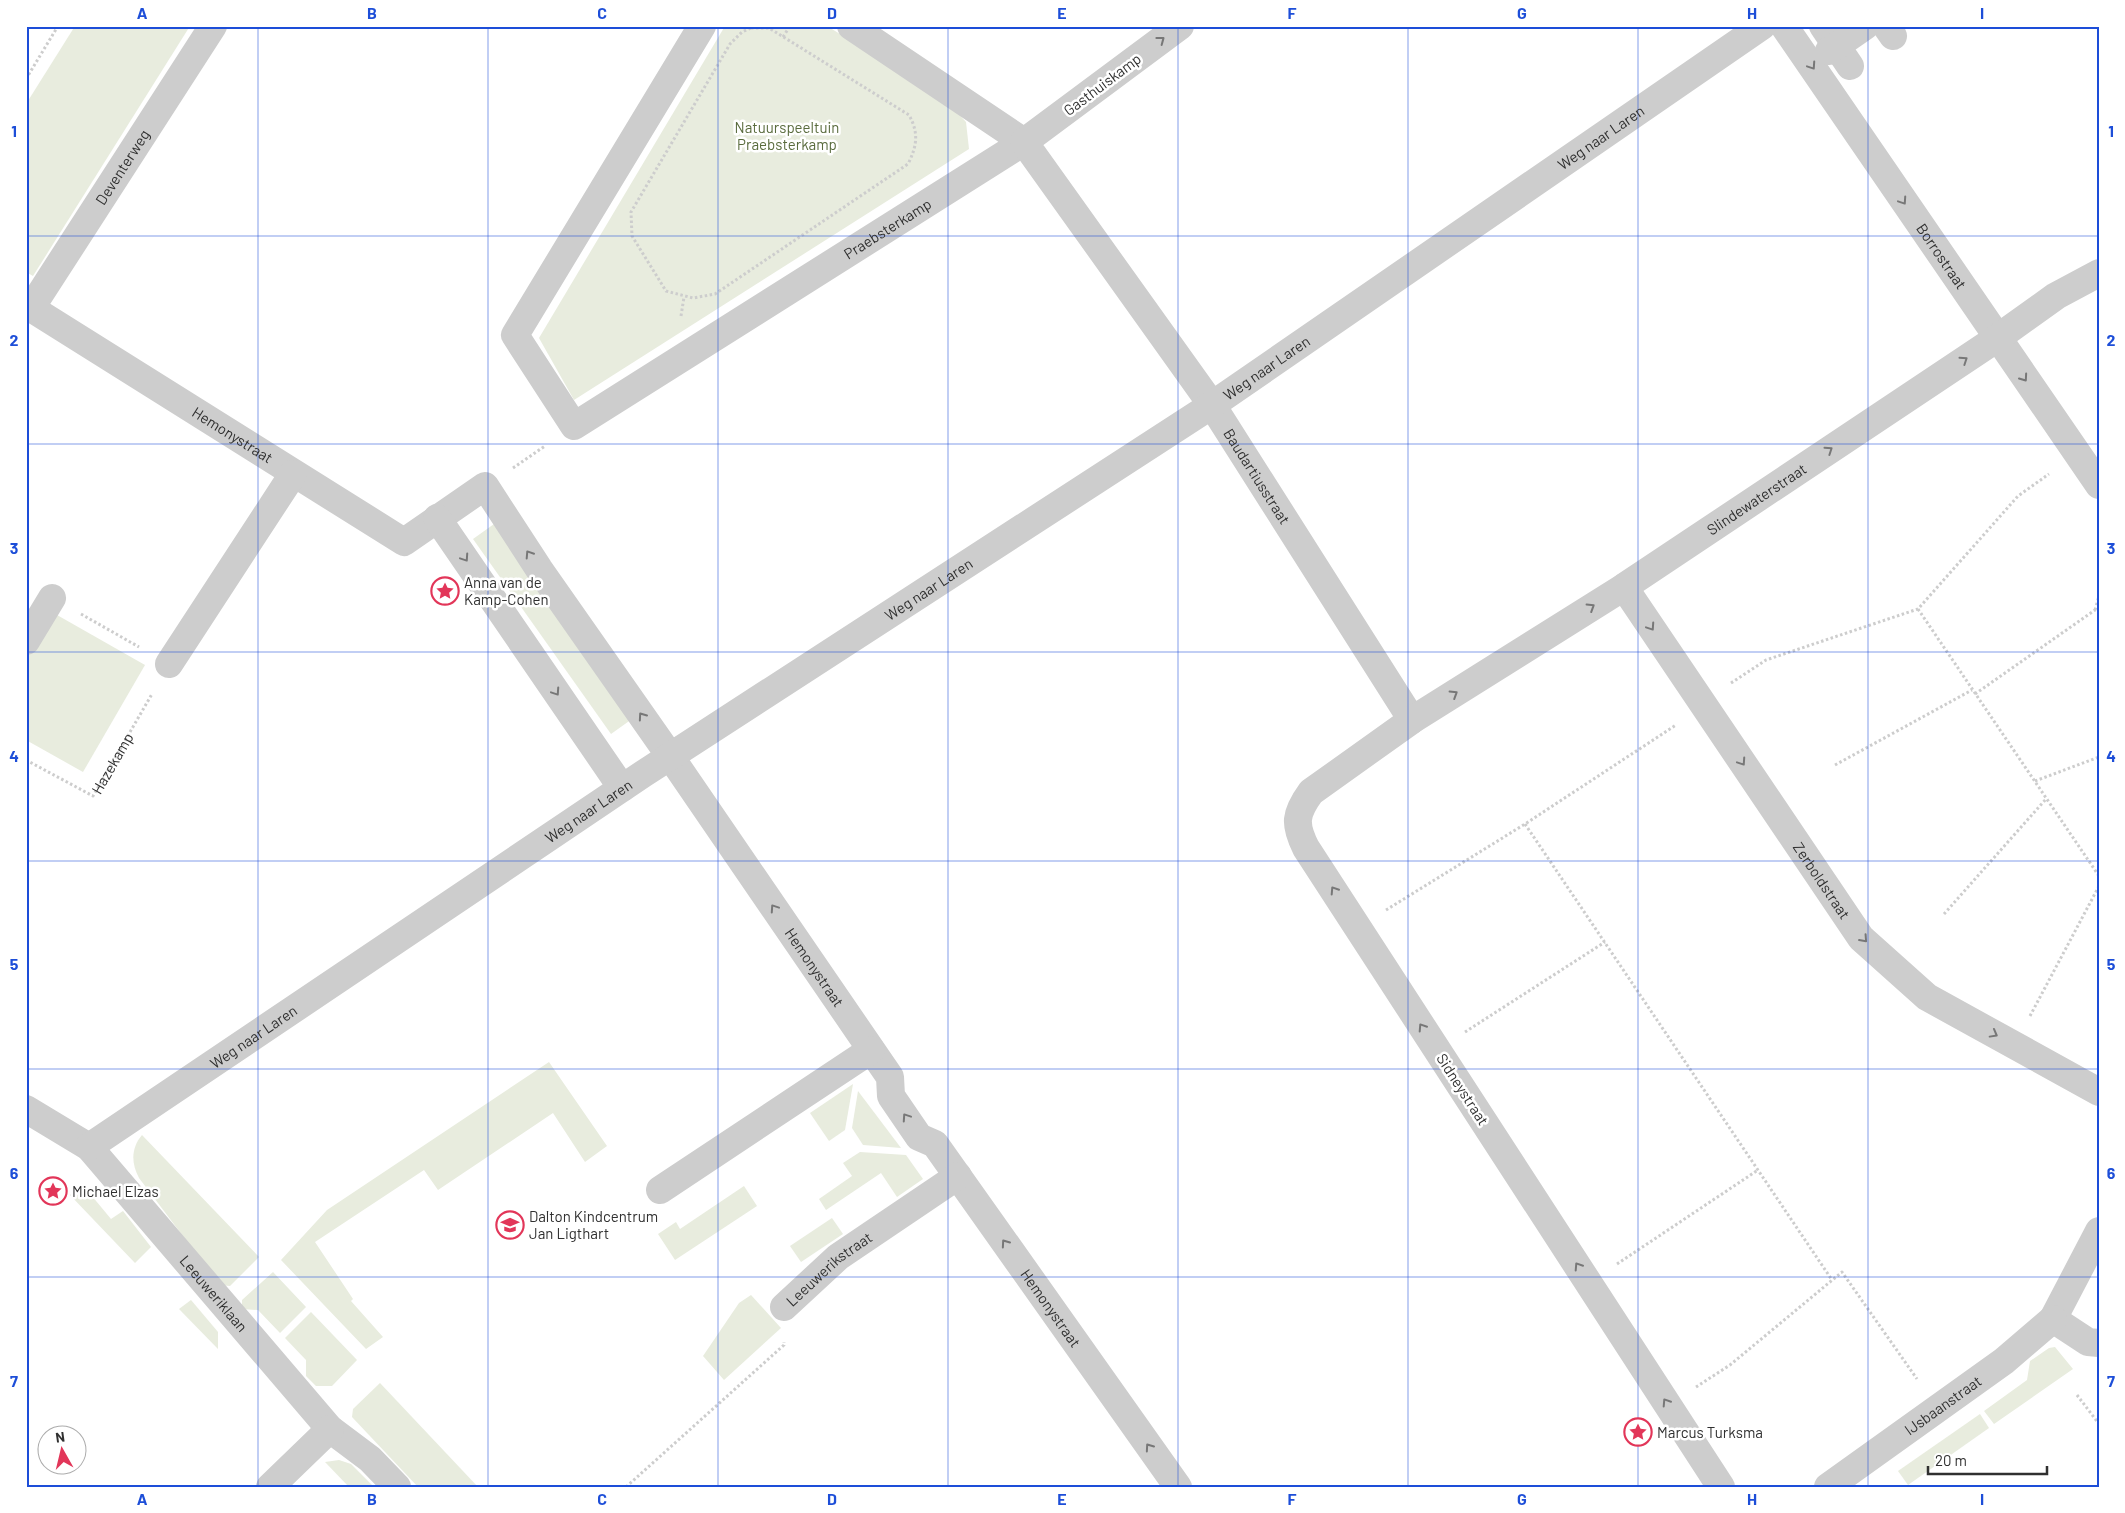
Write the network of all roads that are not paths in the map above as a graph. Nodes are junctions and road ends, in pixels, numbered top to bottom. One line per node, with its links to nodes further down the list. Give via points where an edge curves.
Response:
1 (214, 26): 11 (street, Deventerweg)
2 (702, 26): 9 (street, Praebsterkamp, via 515,335 574,426)
3 (851, 26): 9 (street)
4 (1180, 26): 9 (street, Gasthuiskamp, one-way to 4)
5 (1762, 26): 13 (street, Weg naar Laren)
6 (1784, 26): 12 (street, Borrostraat, one-way to 12)
7 (1865, 26): 8 (street)
8 (1835, 47)
9 (1024, 142): 13 (street, Baudartiusstraat)
10 (2099, 273): 12 (street, Slindewaterstraat, via 2056,296)
11 (29, 306): 14 (street, Hemonystraat)
12 (1996, 339): 15 (street, Borrostraat, one-way to 15); 17 (street, Slindewaterstraat, one-way to 12)
13 (1212, 405): 21 (street, Baudartiusstraat); 22 (street, Weg naar Laren)
14 (293, 474): 16 (street, Hemonystraat, via 404,542); 20 (street)
15 (2099, 485)
16 (437, 518): 22 (street, Hemonystraat, one-way to 16, via 539,570 485,486); 23 (street, one-way to 23)
17 (1624, 587): 21 (street, Slindewaterstraat, one-way to 17); 25 (street, Zerboldstraat, one-way to 25, via 1862,938 1927,997)
18 (52, 598): 19 (street)
19 (26, 641)
20 (169, 664)
21 (1412, 720): 38 (street, Sidneystraat, one-way to 21, via 1298,831 1297,816 1311,792)
22 (670, 756): 23 (street, Weg naar Laren); 24 (street, Hemonystraat, one-way to 22)
23 (622, 788): 27 (street, Weg naar Laren)
24 (871, 1050): 28 (street, Hemonystraat, one-way to 24, via 935,1144 919,1137 914,1130 891,1096 890,1077); 29 (street)
25 (2099, 1092)
26 (26, 1109): 27 (street, Leeuweriklaan)
27 (89, 1147): 34 (street, Leeuweriklaan)
28 (958, 1176): 31 (street, Leeuwerikstraat, via 838,1257); 37 (street, Hemonystraat, one-way to 28)
29 (660, 1190)
30 (2099, 1231): 32 (street)
31 (784, 1307)
32 (2053, 1319): 33 (street, via 2088,1342); 39 (street, IJsbaanstraat, via 2004,1361)
33 (2099, 1343)
34 (330, 1429): 35 (street); 36 (street, Leeuweriklaan, via 370,1459)
35 (270, 1487)
36 (397, 1487)
37 (1178, 1487)
38 (1721, 1487)
39 (1828, 1487)

